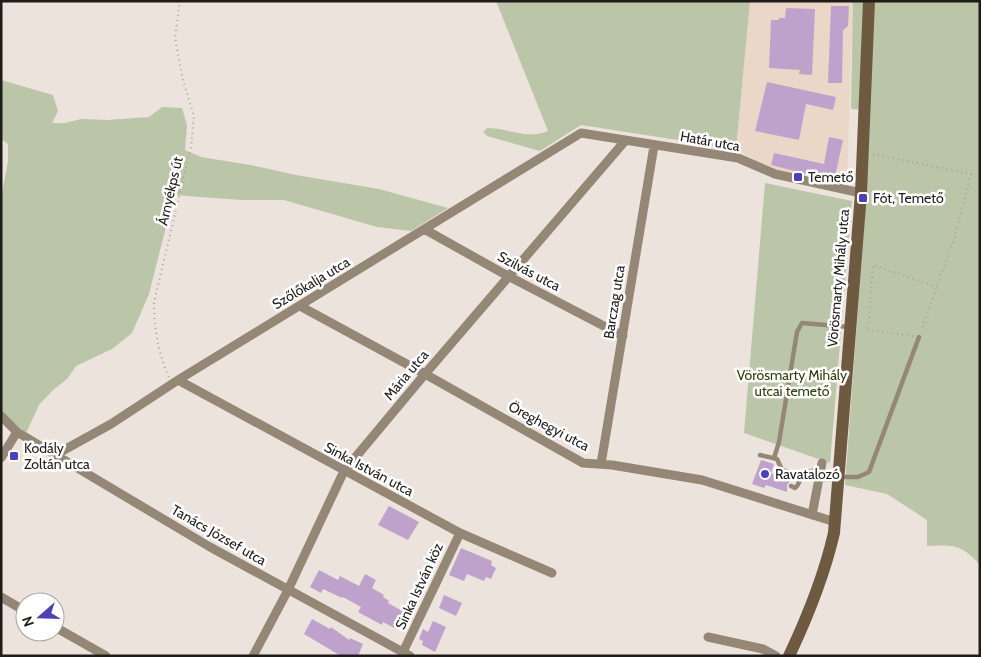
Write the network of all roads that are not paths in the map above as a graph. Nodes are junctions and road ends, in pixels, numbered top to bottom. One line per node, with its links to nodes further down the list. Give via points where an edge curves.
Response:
1 (869, 1): 5 (main road, Vörösmarty Mihály utca)
2 (581, 133): 3 (street, Határ utca); 6 (street, Szőlőkalja utca)
3 (625, 141): 4 (street, Határ utca); 7 (street, Mária utca)
4 (654, 146): 5 (street, Határ utca, via 738,158 775,174); 10 (street, Barczag utca)
5 (860, 193): 9 (main road, Vörösmarty Mihály utca)
6 (424, 230): 7 (street, Szilvás utca); 8 (street, Szőlőkalja utca)
7 (508, 276): 10 (street, Szilvás utca); 12 (street, Mária utca)
8 (300, 306): 12 (street, Öreghegyi utca); 13 (street, Szőlőkalja utca)
9 (849, 328): 19 (lane, via 802,322 797,332); 25 (main road, Vörösmarty Mihály utca)
10 (622, 336): 21 (street, Barczag utca)
11 (919, 337): 25 (lane, via 869,472 858,477)
12 (425, 374): 21 (street, Öreghegyi utca, via 583,463); 22 (street, Mária utca)
13 (175, 382): 16 (street, Szőlőkalja utca, via 111,424); 22 (street, Sinka István utca)
14 (1, 416): 15 (street, Tanács József utca)
15 (17, 432): 16 (street, Tanács József utca); 18 (street)
16 (55, 455): 31 (street, Tanács József utca)
17 (760, 455): 19 (lane)
18 (1, 458)
19 (774, 458): 24 (lane, via 782,470)
20 (822, 463): 23 (street)
21 (601, 464): 27 (street, Öreghegyi utca, via 702,480)
22 (344, 471): 29 (street, Sinka István utca); 31 (street, Mária utca)
23 (819, 475): 24 (street); 25 (street); 27 (street)
24 (800, 476): 26 (lane, via 798,485)
25 (838, 477): 28 (main road, Vörösmarty Mihály utca)
26 (791, 486)
27 (812, 515): 28 (street, Öreghegyi utca)
28 (835, 522): 40 (main road, Vörösmarty Mihály utca, via 826,564)
29 (460, 533): 30 (street, Sinka István utca); 36 (street, Sinka István köz)
30 (552, 573)
31 (288, 590): 36 (street, Tanács József utca); 38 (street, Mária utca)
32 (1, 597): 33 (street)
33 (15, 605)
34 (65, 633): 37 (street)
35 (708, 637): 39 (street, via 747,650 763,649)
36 (407, 654)
37 (106, 656)
38 (253, 656)
39 (776, 656)
40 (789, 656)

